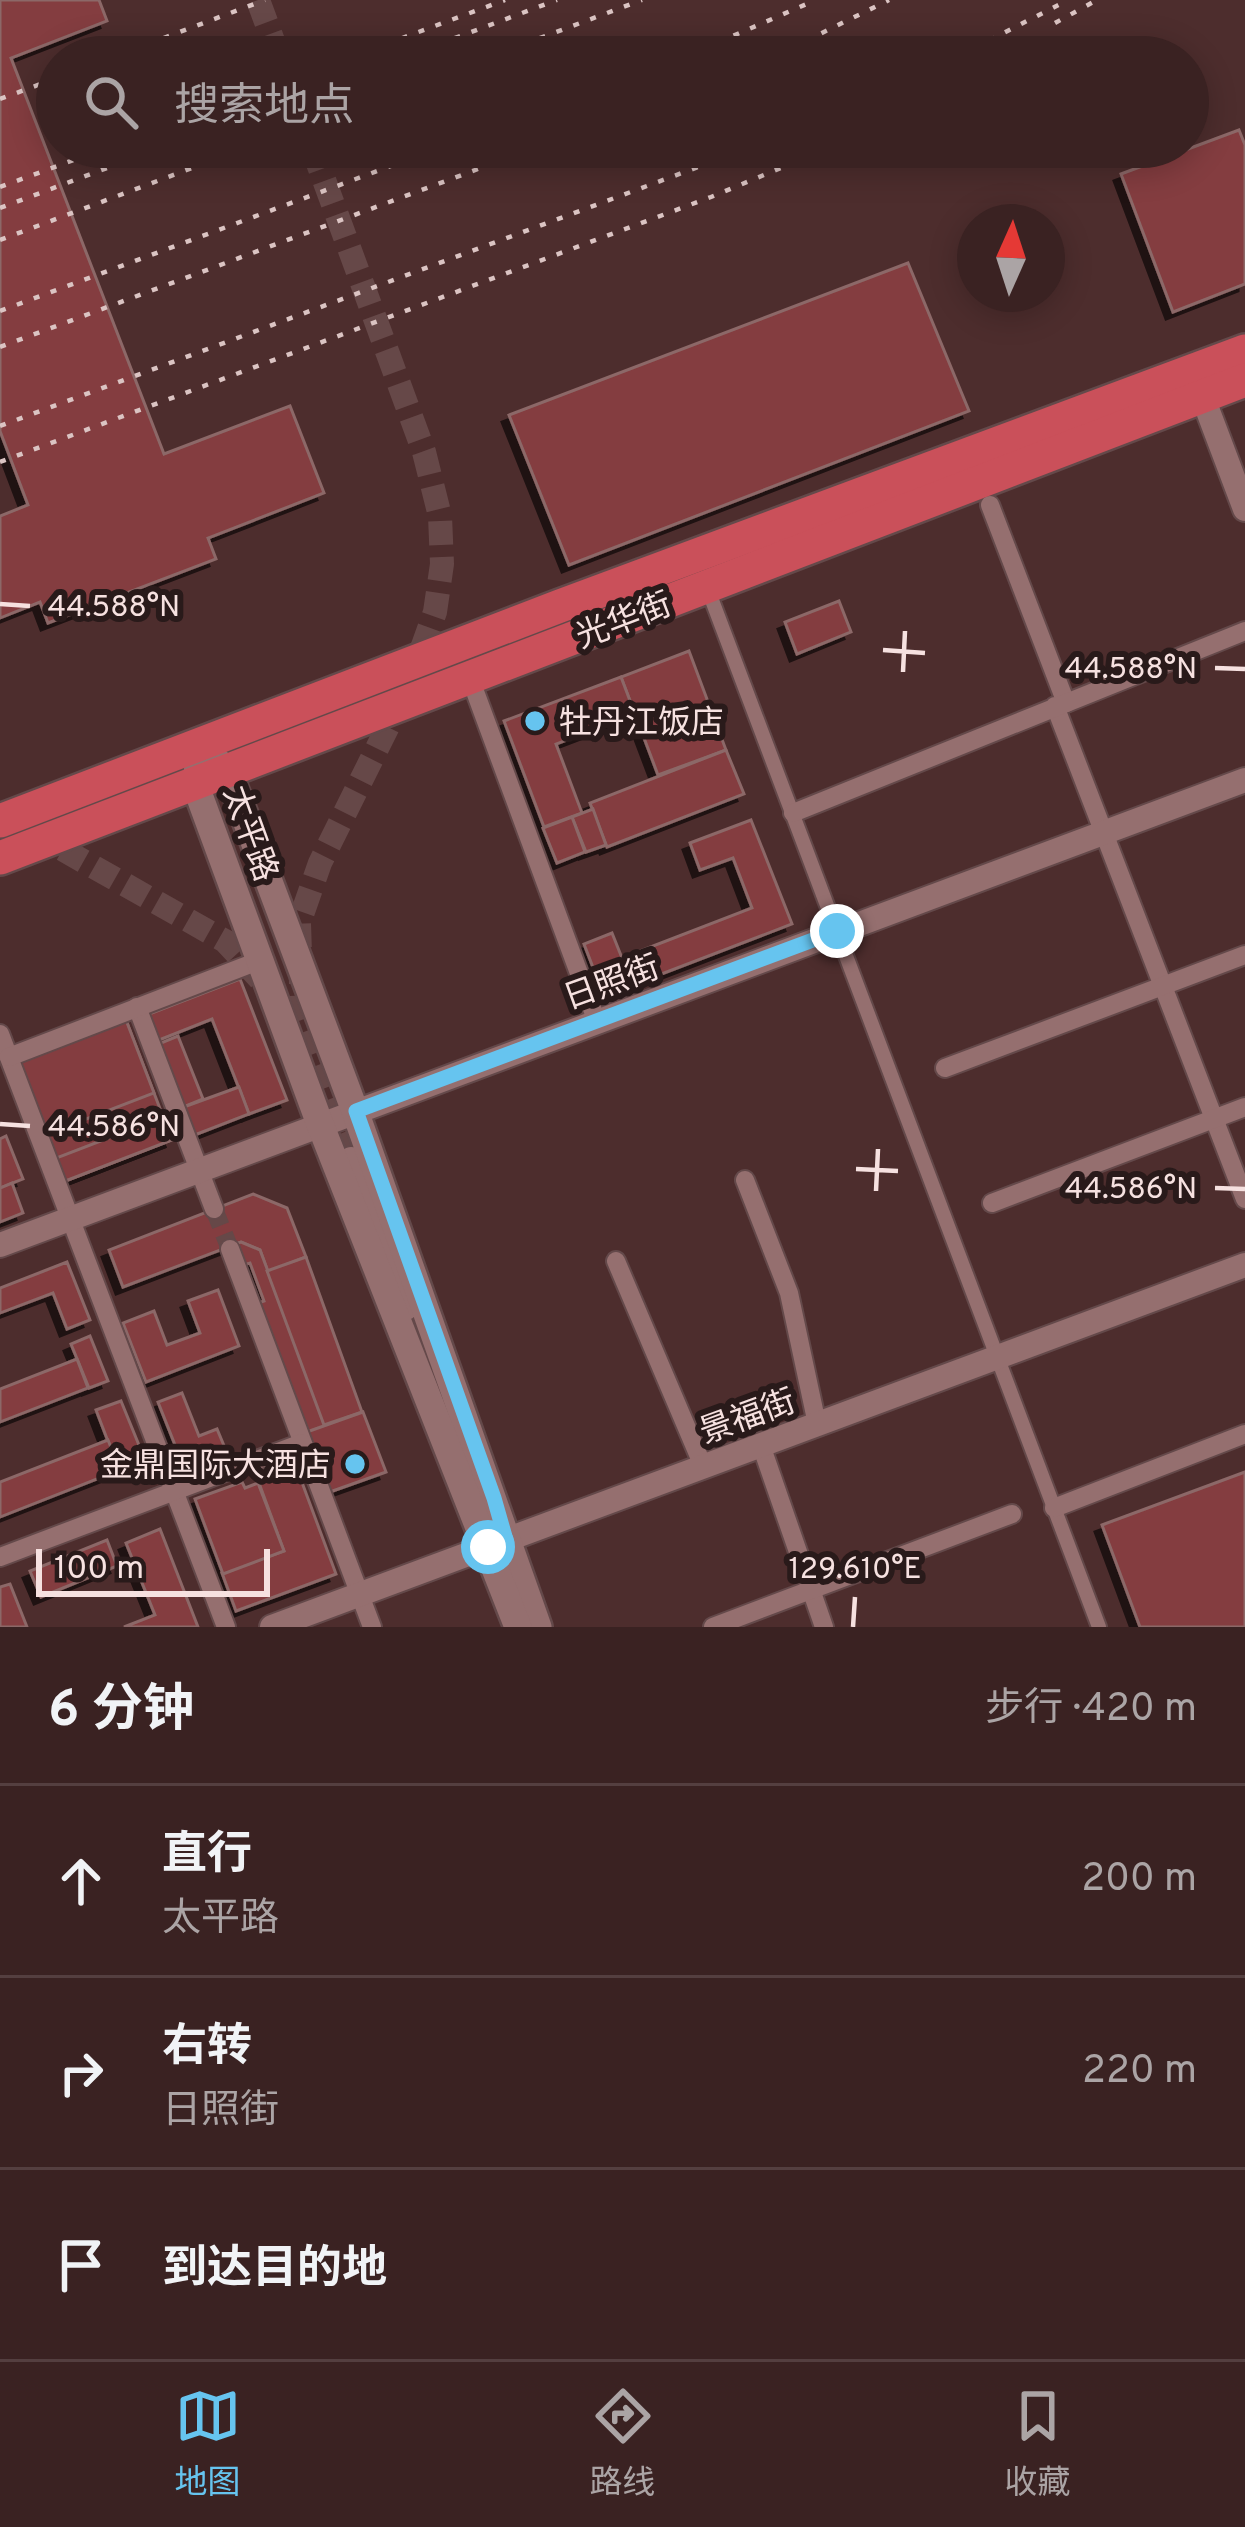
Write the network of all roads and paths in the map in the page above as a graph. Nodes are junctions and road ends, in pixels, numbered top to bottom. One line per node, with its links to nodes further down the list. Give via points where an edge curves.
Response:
1 (1245, 351): 3 (highway, 光华街)
2 (1245, 380): 3 (highway, 光华街)
3 (1198, 383): 5 (street); 6 (highway, 光华街); 10 (highway, 光华街)
4 (990, 505): 9 (street)
5 (1245, 509)
6 (707, 586): 8 (highway, 光华街); 14 (street)
7 (1245, 631): 9 (street)
8 (470, 678): 11 (highway, 光华街); 23 (street)
9 (1060, 705): 14 (street); 16 (street)
10 (201, 745): 11 (main road, 太平路); 13 (main road, 太平路); 15 (highway, 光华街)
11 (228, 772): 13 (highway, 光华街); 28 (main road, 太平路)
12 (1245, 780): 16 (street, 日照街)
13 (195, 784): 17 (highway, 光华街); 20 (main road, 太平路)
14 (793, 813): 18 (street)
15 (0, 821)
16 (1104, 832): 18 (street, 日照街); 21 (street)
17 (0, 858)
18 (837, 931): 23 (street, 日照街); 42 (street)
19 (1245, 955): 21 (street)
20 (262, 959): 22 (street); 30 (main road, 太平路)
21 (1163, 986): 26 (street); 29 (street)
22 (137, 1007): 25 (street); 32 (street)
23 (597, 1022): 28 (street, 日照街)
24 (0, 1034): 25 (street)
25 (9, 1057): 37 (street)
26 (945, 1068)
27 (1245, 1107): 29 (street)
28 (356, 1111): 30 (street, 日照街); 51 (main road, 太平路)
29 (1214, 1119): 34 (street); 35 (street)
30 (320, 1124): 32 (street, 日照街); 51 (main road, 太平路)
31 (354, 1158): 51 (street)
32 (199, 1170): 36 (street); 37 (street, 日照街)
33 (745, 1180): 43 (street, via 789,1293)
34 (1245, 1199)
35 (992, 1203)
36 (214, 1209)
37 (70, 1218): 38 (street, 日照街); 48 (street)
38 (0, 1245)
39 (230, 1250): 45 (street)
40 (616, 1261): 47 (street)
41 (1245, 1265): 42 (street, 景福街)
42 (998, 1359): 43 (street, 景福街); 49 (street)
43 (817, 1424): 46 (street, 景福街)
44 (1245, 1434): 49 (street)
45 (302, 1443): 48 (street); 54 (street)
46 (761, 1445): 47 (street, 景福街); 53 (street)
47 (703, 1466): 51 (street, 景福街)
48 (175, 1491): 52 (street); 55 (street)
49 (1054, 1508): 62 (street)
50 (1012, 1514): 53 (street)
51 (492, 1530): 54 (street, 景福街); 58 (main road, 太平路); 59 (main road, 太平路)
52 (0, 1557)
53 (811, 1590): 60 (street); 61 (street)
54 (360, 1594): 56 (street, 景福街); 57 (street)
55 (226, 1627)
56 (272, 1627)
57 (372, 1627)
58 (518, 1627)
59 (538, 1627)
60 (713, 1627)
61 (824, 1627)
62 (1099, 1627)

